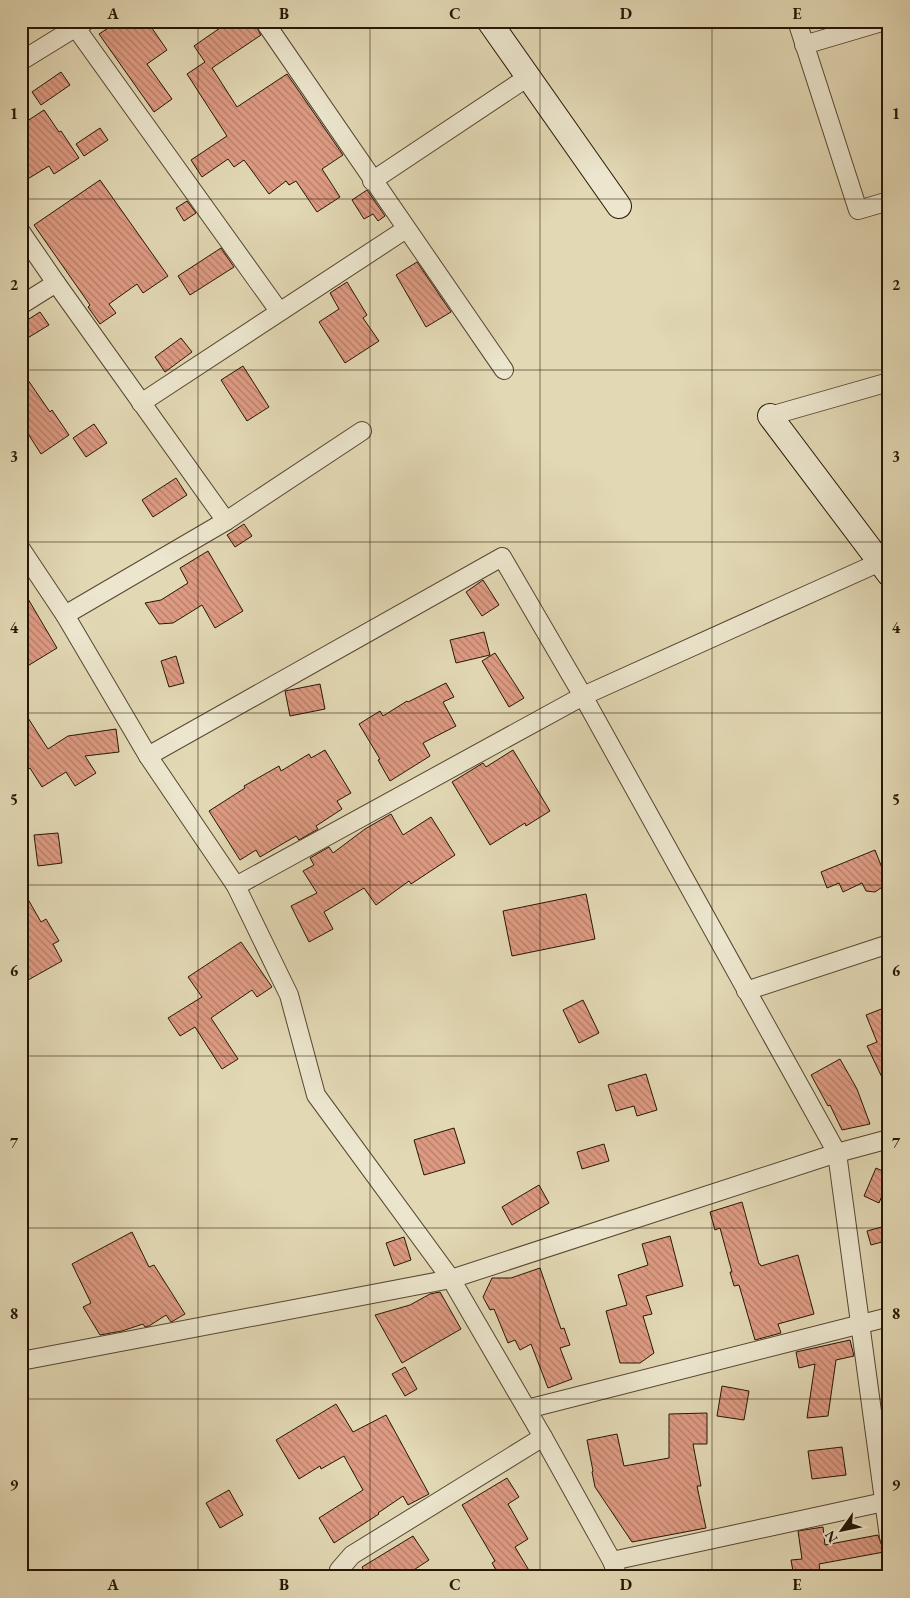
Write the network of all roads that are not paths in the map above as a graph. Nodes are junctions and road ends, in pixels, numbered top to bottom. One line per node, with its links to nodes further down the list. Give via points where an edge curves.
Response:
1 (264, 21): 9 (street)
2 (489, 21): 8 (street)
3 (797, 21): 6 (street)
4 (886, 21): 6 (street)
5 (81, 25): 7 (street); 16 (street)
6 (804, 45): 10 (street, via 858,210)
7 (21, 62)
8 (528, 77): 9 (street); 11 (street)
9 (372, 180): 12 (street)
10 (889, 201)
11 (619, 206)
12 (406, 228): 16 (street); 17 (street)
13 (21, 232): 14 (street)
14 (56, 283): 15 (street); 19 (street)
15 (21, 305)
16 (280, 311): 19 (street)
17 (504, 370)
18 (889, 382): 20 (street)
19 (141, 403): 22 (street)
20 (770, 416): 24 (street)
21 (362, 431): 22 (street)
22 (226, 521): 25 (street)
23 (21, 548): 25 (street)
24 (886, 565): 26 (street)
25 (65, 615): 27 (street)
26 (583, 696): 27 (street, via 502,557); 28 (street); 30 (street)
27 (148, 756): 28 (street)
28 (236, 886): 33 (street, via 289,995 316,1095)
29 (889, 944): 30 (street)
30 (746, 991): 32 (street)
31 (889, 1139): 32 (street)
32 (837, 1153): 33 (street); 35 (street)
33 (451, 1279): 36 (street); 37 (street)
34 (889, 1317): 35 (street)
35 (860, 1324): 37 (street); 39 (street)
36 (23, 1358)
37 (527, 1409): 38 (street)
38 (544, 1438): 41 (street); 42 (street, via 352,1555 339,1570)
39 (884, 1502): 40 (street); 41 (street)
40 (889, 1537)
41 (615, 1569)
42 (341, 1577)

